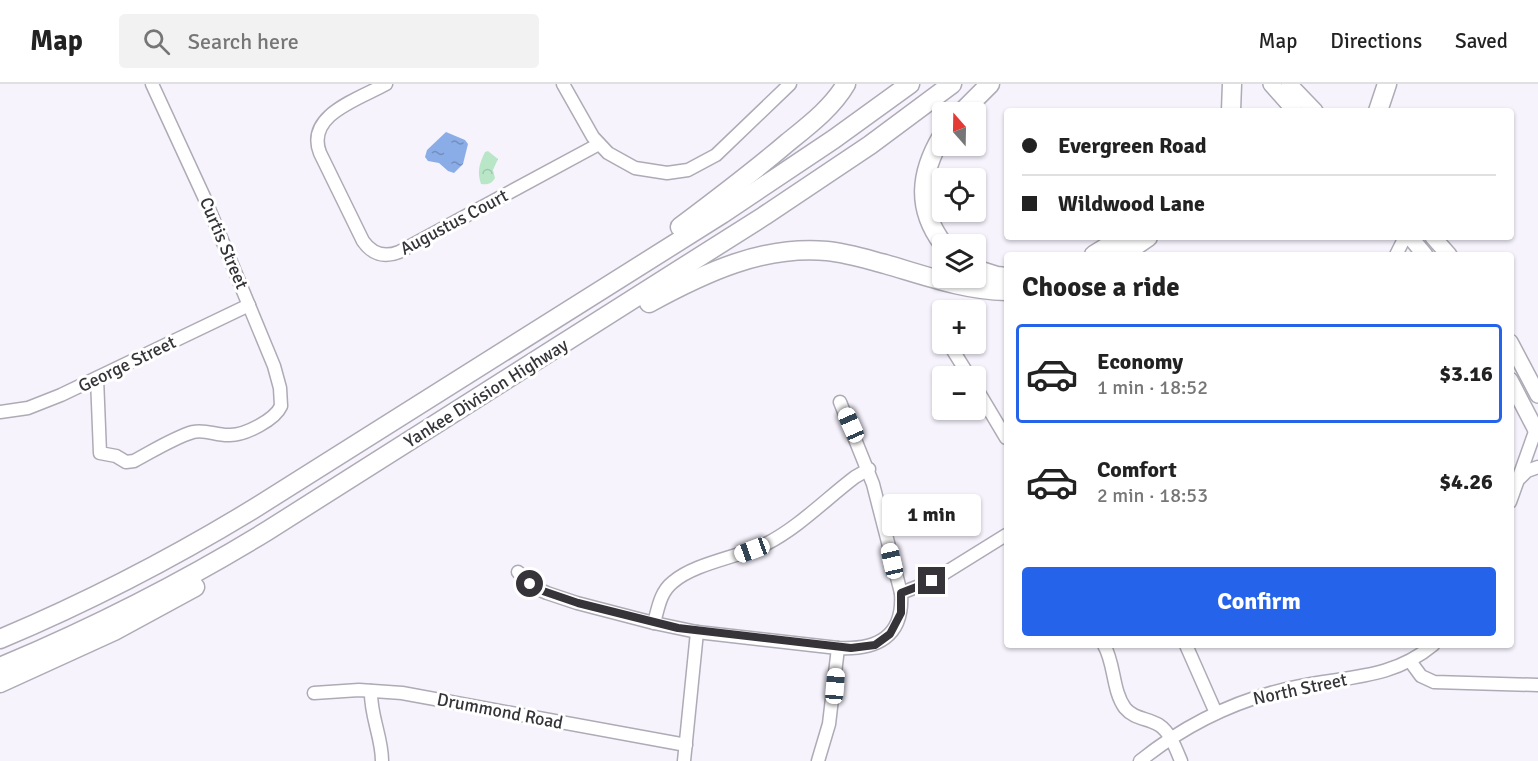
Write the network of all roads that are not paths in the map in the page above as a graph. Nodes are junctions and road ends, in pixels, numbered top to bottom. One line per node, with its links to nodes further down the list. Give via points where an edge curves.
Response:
1 (152, 84): 32 (street, Curtis Street, via 206,199)
2 (386, 84): 18 (street, Augustus Court, via 330,115 317,138 320,153 363,241 379,254 399,252)
3 (563, 84): 18 (street)
4 (790, 84): 18 (street, via 716,155 688,170 639,170 616,159)
5 (846, 84): 33 (highway, via 830,105 761,165)
6 (910, 84): 33 (highway, Yankee Division Highway, via 796,165)
7 (952, 84): 37 (highway, Yankee Division Highway, via 821,179)
8 (990, 84): 13 (highway)
9 (1232, 84): 14 (highway)
10 (1271, 84): 15 (main road)
11 (1289, 84): 16 (main road)
12 (1387, 84): 17 (highway)
13 (972, 102)
14 (1231, 108)
15 (1292, 108)
16 (1312, 108)
17 (1379, 108)
18 (598, 144)
19 (932, 156): 20 (highway, via 924,188 928,218)
20 (937, 234)
21 (1118, 240): 25 (highway)
22 (1144, 240): 26 (highway)
23 (1412, 240): 27 (main road)
24 (1436, 240): 28 (main road)
25 (1099, 252)
26 (1126, 252)
27 (1422, 252)
28 (1446, 252)
29 (986, 272): 30 (highway)
30 (1004, 277)
31 (1004, 291): 37 (highway, via 933,279 839,252 796,251 759,256 691,280)
32 (249, 305): 35 (street, George Street); 35 (street, Curtis Street, via 281,393 281,406 271,419 241,433 191,433 126,462 100,453)
33 (556, 318): 54 (highway, Yankee Division Highway, via 194,544 99,594)
34 (1514, 350): 38 (main road)
35 (97, 378): 41 (street, George Street, via 38,405)
36 (1514, 387): 42 (main road)
37 (492, 389): 47 (highway, Yankee Division Highway)
38 (1538, 395)
39 (840, 402): 45 (street)
40 (986, 404): 43 (street)
41 (0, 412)
42 (1537, 428): 46 (street)
43 (1004, 435)
44 (1538, 467): 46 (street)
45 (868, 469): 51 (street); 52 (street, via 777,538 676,579 664,591)
46 (1519, 479): 48 (street)
47 (333, 489): 60 (highway, Yankee Division Highway, via 175,584); 61 (highway, via 273,539 188,591 114,631)
48 (1514, 492)
49 (1004, 536): 51 (street, via 932,581)
50 (519, 572): 52 (street, via 533,587 547,593)
51 (901, 593): 55 (street, via 901,613 887,637 870,646)
52 (654, 623): 53 (street)
53 (697, 632): 55 (street); 67 (street)
54 (4, 637)
55 (838, 648): 70 (street, via 829,724)
56 (1106, 648): 66 (street, via 1124,706 1139,718 1158,725)
57 (1187, 648): 65 (street)
58 (1429, 648): 59 (street, North Street)
59 (1410, 662): 62 (street, via 1421,676 1434,682); 65 (street, North Street, via 1378,674 1277,691)
60 (0, 667)
61 (0, 682)
62 (1538, 684)
63 (371, 690): 64 (street, Drummond Road); 67 (street, Drummond Road, via 419,695); 68 (street)
64 (314, 693)
65 (1216, 713): 66 (street, North Street)
66 (1170, 738): 71 (street, North Street); 72 (street)
67 (686, 745): 69 (street)
68 (382, 761)
69 (684, 761)
70 (818, 761)
71 (1140, 761)
72 (1181, 761)

